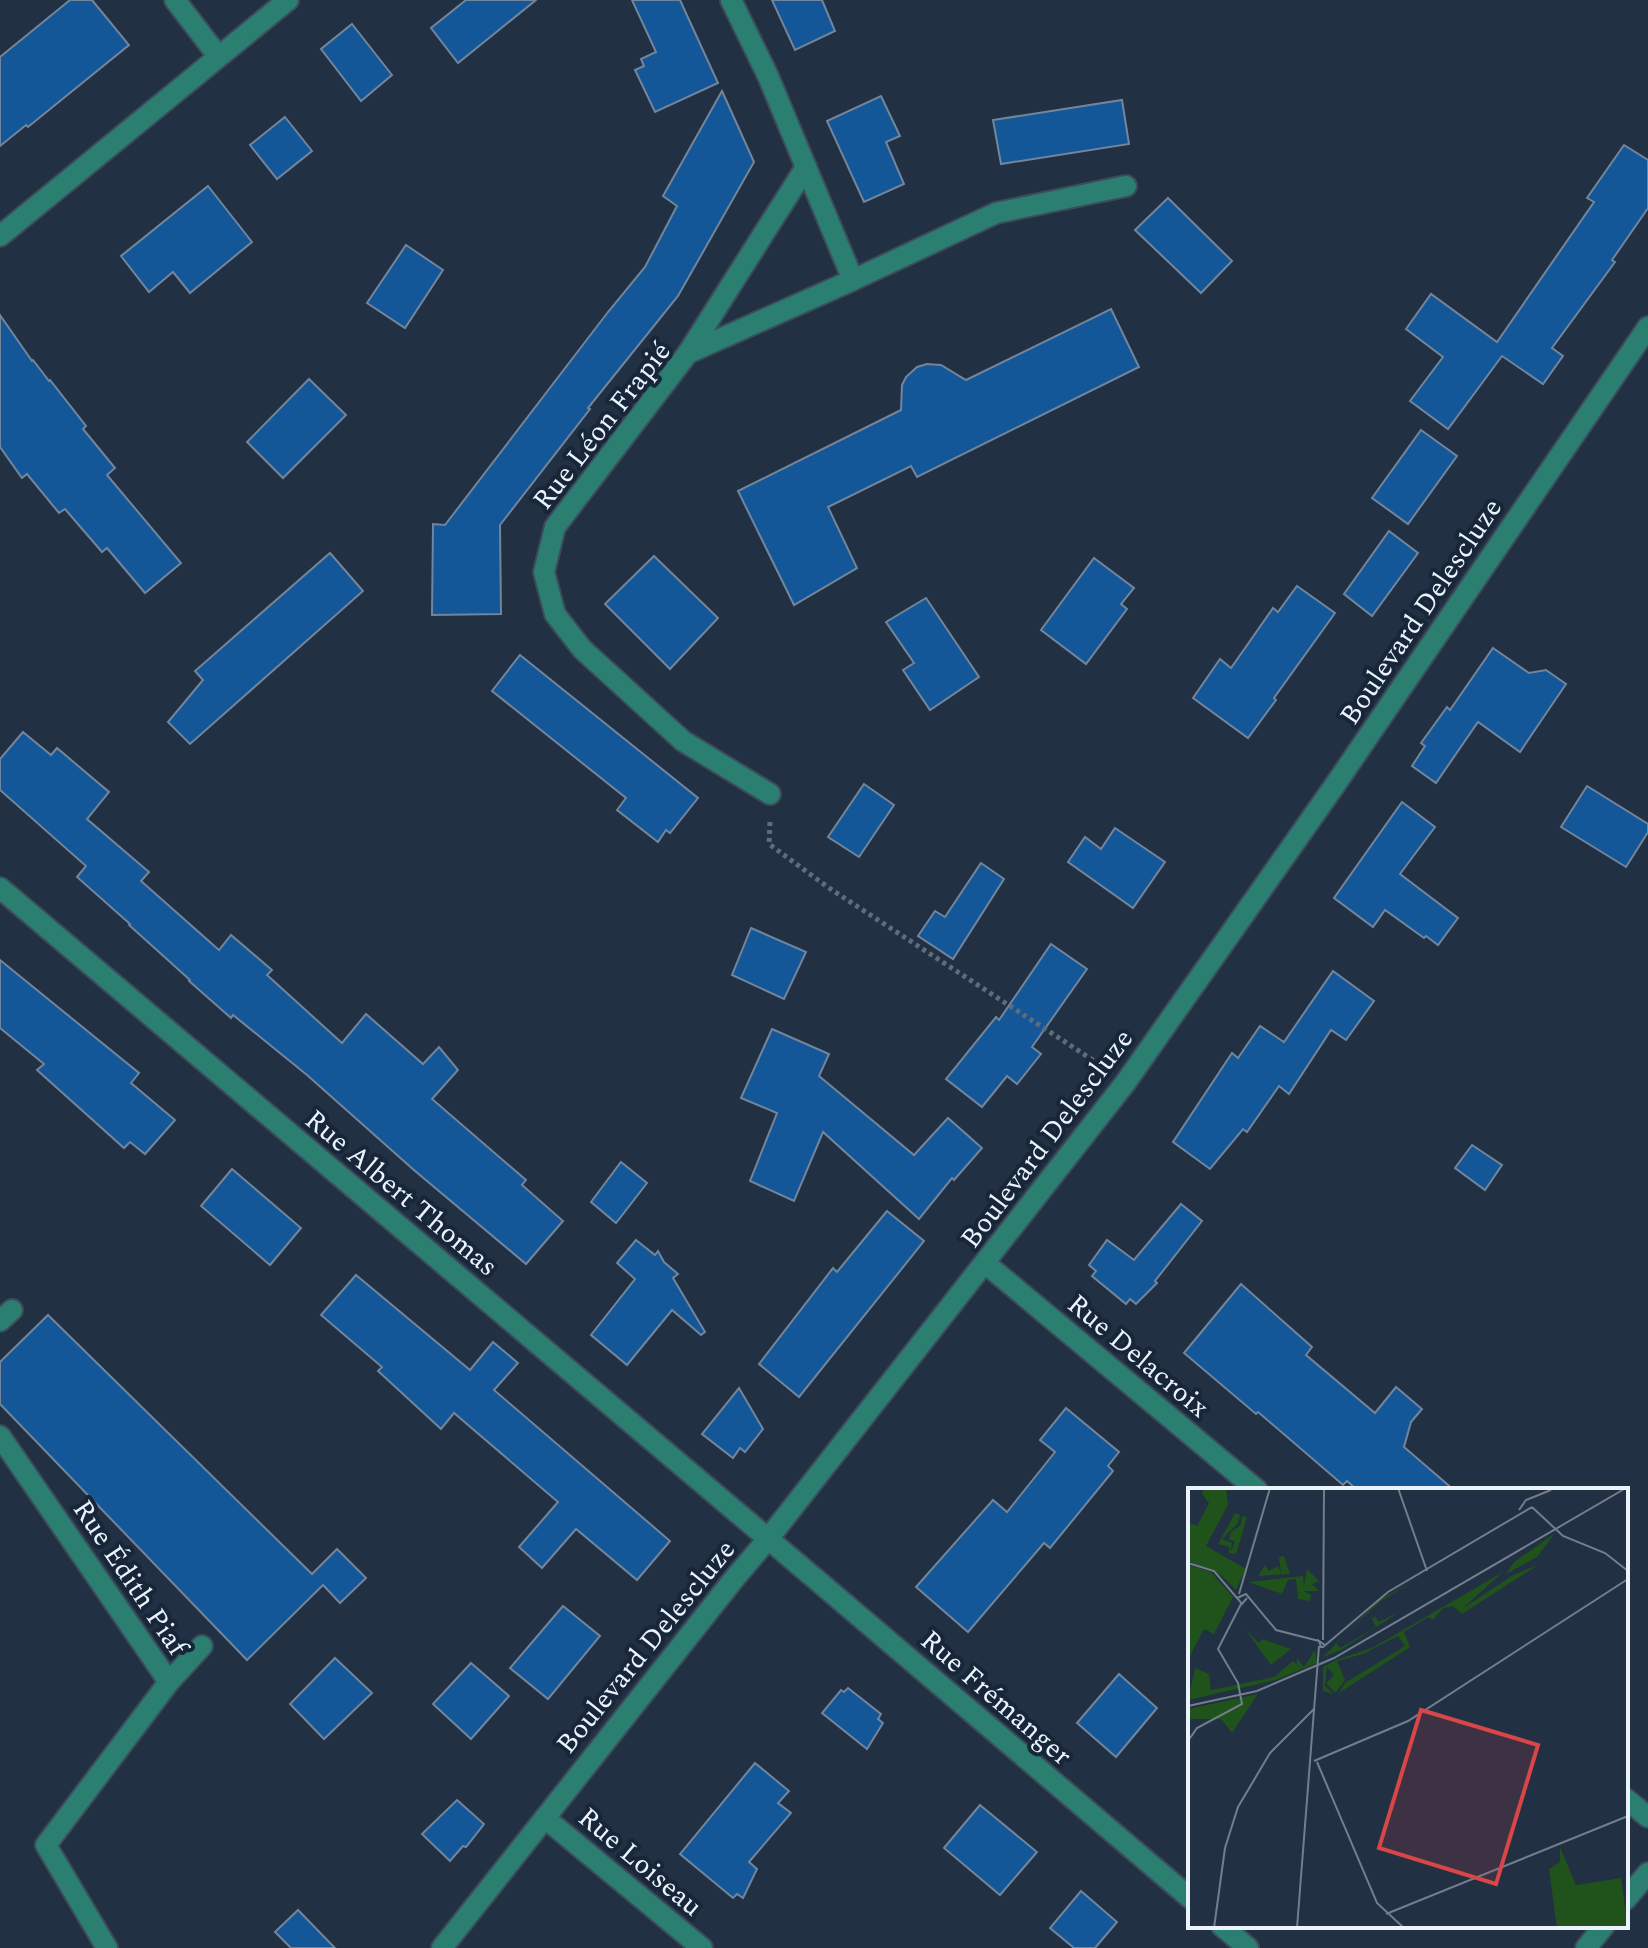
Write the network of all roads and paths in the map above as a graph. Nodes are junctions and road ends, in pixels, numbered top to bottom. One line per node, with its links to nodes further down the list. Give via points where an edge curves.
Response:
1 (175, 0): 4 (street)
2 (288, 0): 4 (street)
3 (731, 0): 5 (street)
4 (218, 56): 7 (street)
5 (806, 167): 8 (street); 10 (street)
6 (1126, 186): 8 (street, Rue Léon Frapié, via 996,213)
7 (0, 236)
8 (853, 280): 10 (street, Rue Léon Frapié)
9 (1648, 327): 13 (street, Boulevard Delescluze)
10 (688, 353): 11 (street, Rue Léon Frapié, via 555,527 544,572 555,614 582,649 683,741)
11 (770, 794): 13 (path, via 769,844 841,897)
12 (0, 888): 17 (street, Rue Albert Thomas)
13 (1126, 1082): 14 (street, Boulevard Delescluze)
14 (985, 1263): 16 (street, Rue Delacroix); 17 (street, Boulevard Delescluze)
15 (0, 1436): 19 (street, Rue Édith Piaf)
16 (1255, 1488)
17 (768, 1539): 22 (street, Boulevard Delescluze); 24 (street, Rue Frémanger)
18 (202, 1646): 19 (street)
19 (169, 1682): 28 (street, Rue Édith Piaf, via 46,1845)
20 (1628, 1801): 21 (street)
21 (1648, 1817)
22 (545, 1818): 29 (street, Boulevard Delescluze); 30 (street, Rue Loiseau)
23 (1648, 1873): 25 (street)
24 (1188, 1896)
25 (1628, 1897)
26 (1224, 1928): 31 (street)
27 (1602, 1928): 32 (street)
28 (107, 1948)
29 (442, 1948)
30 (702, 1948)
31 (1248, 1948)
32 (1586, 1948)

